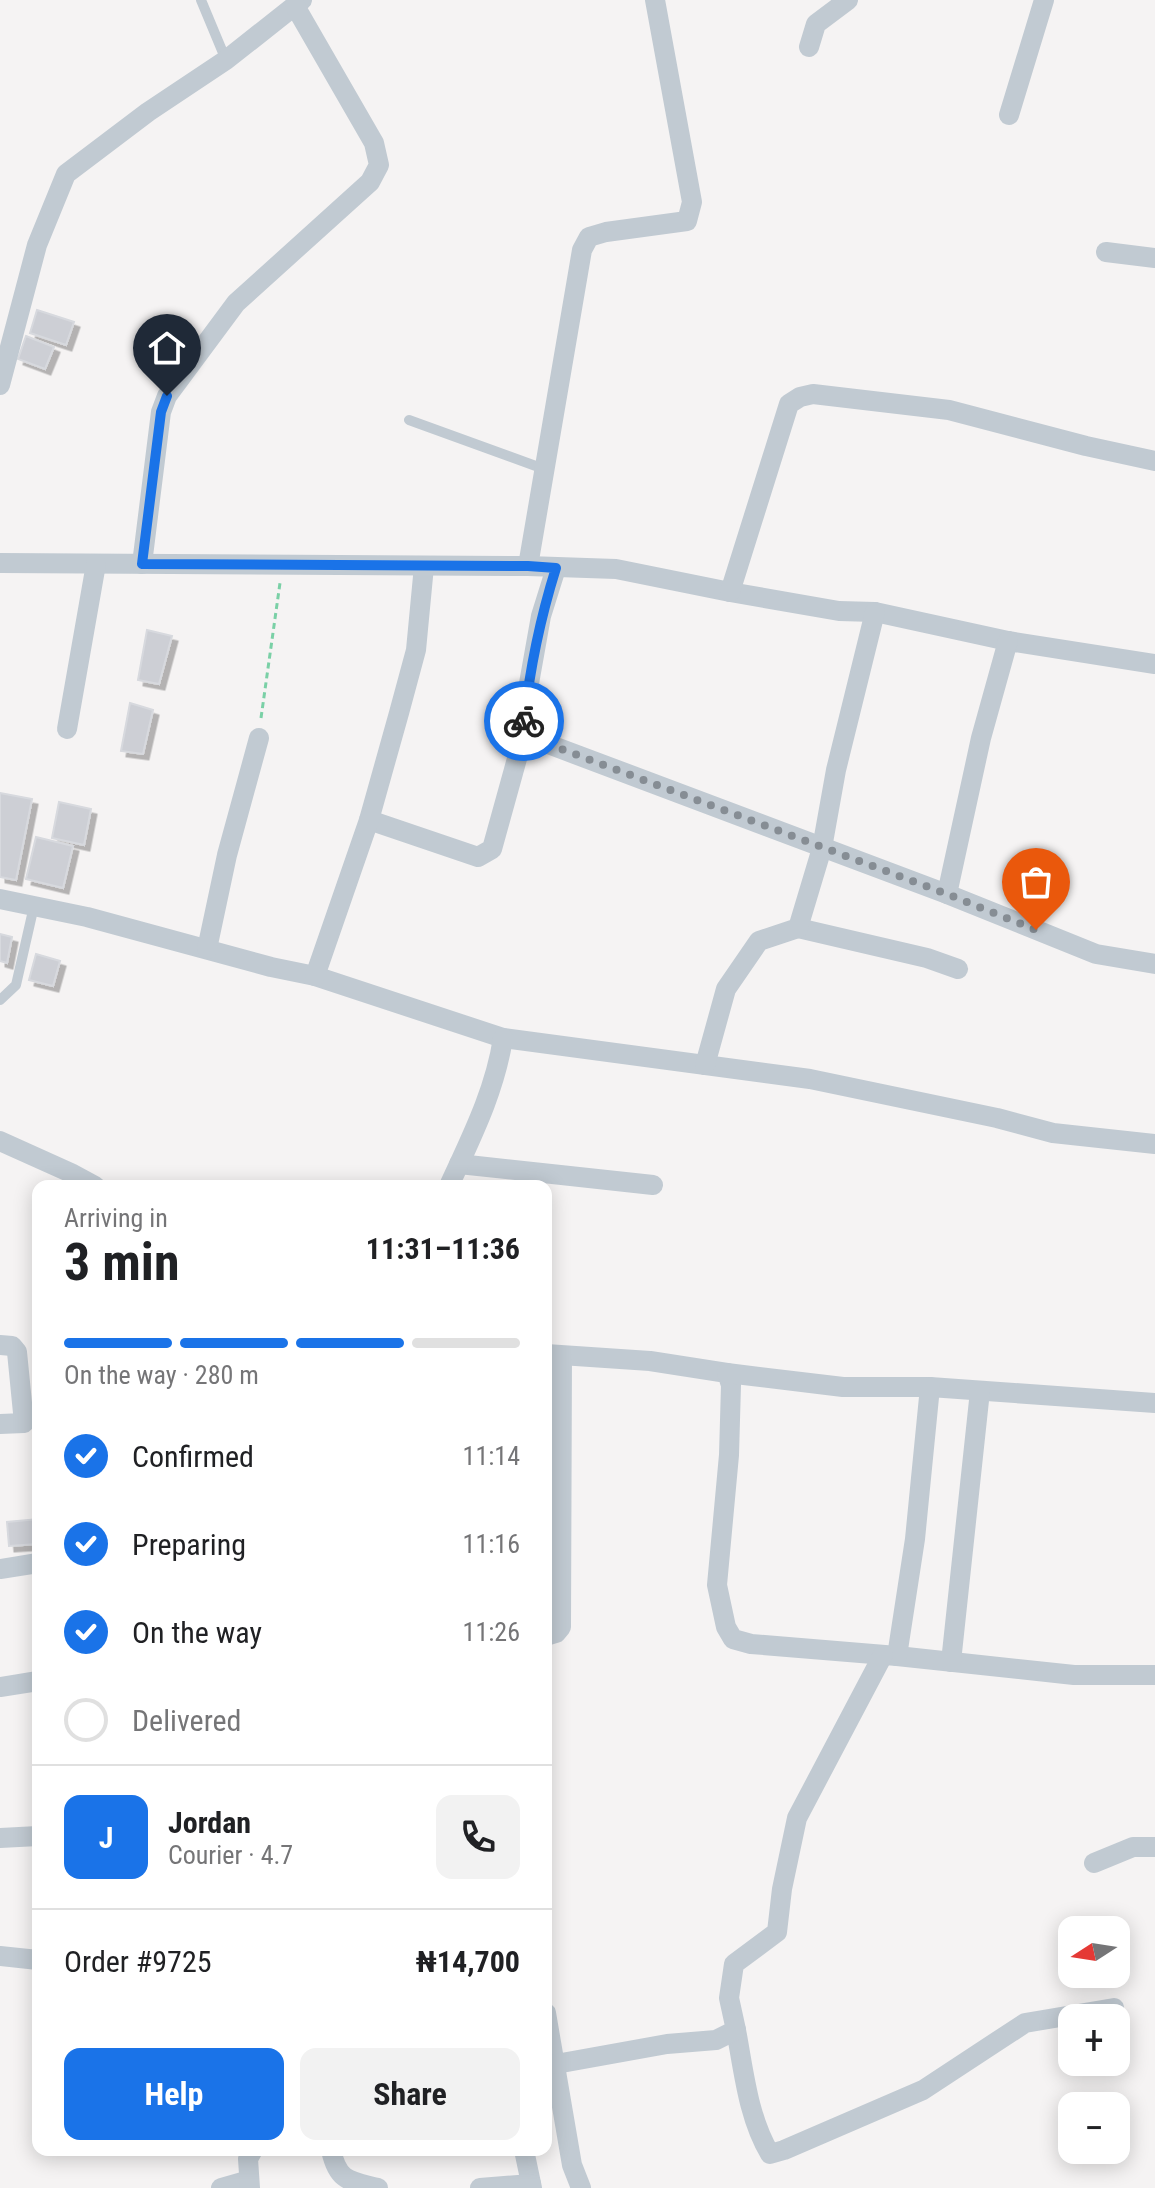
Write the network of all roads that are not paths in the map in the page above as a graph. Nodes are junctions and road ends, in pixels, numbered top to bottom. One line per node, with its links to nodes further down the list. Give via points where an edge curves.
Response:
1 (201, 0): 7 (lane)
2 (655, 0): 14 (street, via 692,202 687,221 589,237 582,250)
3 (848, 0): 6 (street, via 816,24)
4 (1044, 0): 8 (street)
5 (299, 3): 7 (street); 17 (street, via 374,143 379,165 370,182 236,303 167,396)
6 (809, 47)
7 (226, 60): 11 (street, via 66,174 37,245)
8 (1009, 115)
9 (1106, 252): 10 (street)
10 (1155, 258)
11 (0, 385)
12 (409, 420): 14 (lane)
13 (1155, 461): 21 (street, via 949,410 813,394 800,397 789,404)
14 (544, 469): 19 (street)
15 (0, 563): 16 (street)
16 (96, 564): 17 (street); 25 (street)
17 (142, 564): 18 (street)
18 (424, 566): 19 (street); 28 (street, via 416,650)
19 (528, 566): 20 (street)
20 (556, 568): 21 (street, via 616,569); 26 (street, via 541,616)
21 (730, 592): 22 (street)
22 (875, 612): 23 (street); 29 (street)
23 (1008, 641): 24 (street); 30 (street)
24 (1155, 664)
25 (67, 729)
26 (523, 737): 28 (street, via 492,849 478,857); 29 (street)
27 (259, 738): 34 (street)
28 (369, 820): 37 (street)
29 (822, 848): 30 (street); 33 (street)
30 (947, 894): 35 (street, via 1096,954)
31 (0, 899): 32 (street)
32 (34, 906): 34 (street); 38 (lane, via 16,985)
33 (798, 928): 36 (street); 40 (street, via 759,941 726,989)
34 (207, 949): 37 (street)
35 (1155, 964)
36 (958, 969)
37 (315, 976): 39 (street)
38 (0, 1000)
39 (503, 1038): 40 (street); 43 (street, via 484,1110)
40 (705, 1065): 42 (street, via 810,1079 1053,1133)
41 (0, 1141): 44 (street)
42 (1155, 1144)
43 (459, 1164): 45 (street); 46 (street)
44 (84, 1180)
45 (452, 1180)
46 (653, 1185)
47 (0, 1345): 53 (street, via 17,1352 24,1423)
48 (554, 1355): 49 (street); 56 (street, via 561,1627)
49 (727, 1373): 50 (street, via 843,1387); 57 (street, via 729,1455 717,1585 726,1627 733,1639 751,1644)
50 (930, 1387): 51 (street); 57 (street, via 915,1539)
51 (980, 1391): 52 (street); 58 (street)
52 (1155, 1403)
53 (0, 1424)
54 (32, 1564): 55 (street)
55 (0, 1569)
56 (552, 1634)
57 (890, 1656): 58 (street); 69 (street, via 797,1818 777,1932 734,1964 729,1998)
58 (951, 1662): 59 (street, via 1074,1675)
59 (1155, 1675)
60 (32, 1682): 61 (street)
61 (0, 1687)
62 (32, 1836): 63 (street)
63 (0, 1838)
64 (1155, 1847): 65 (street, via 1133,1847)
65 (1094, 1863)
66 (0, 1956): 67 (street)
67 (32, 1959)
68 (1058, 2017): 69 (street, via 1025,2023 923,2090 770,2154 756,2123)
69 (736, 2030): 71 (street, via 716,2040)
70 (552, 2044): 71 (street)
71 (556, 2064): 80 (street, via 572,2165)
72 (250, 2156): 75 (street)
73 (333, 2156): 78 (street, via 347,2180)
74 (525, 2156): 76 (street)
75 (250, 2184): 77 (street)
76 (532, 2186): 79 (street)
77 (221, 2188)
78 (378, 2188)
79 (480, 2188)
80 (581, 2188)

